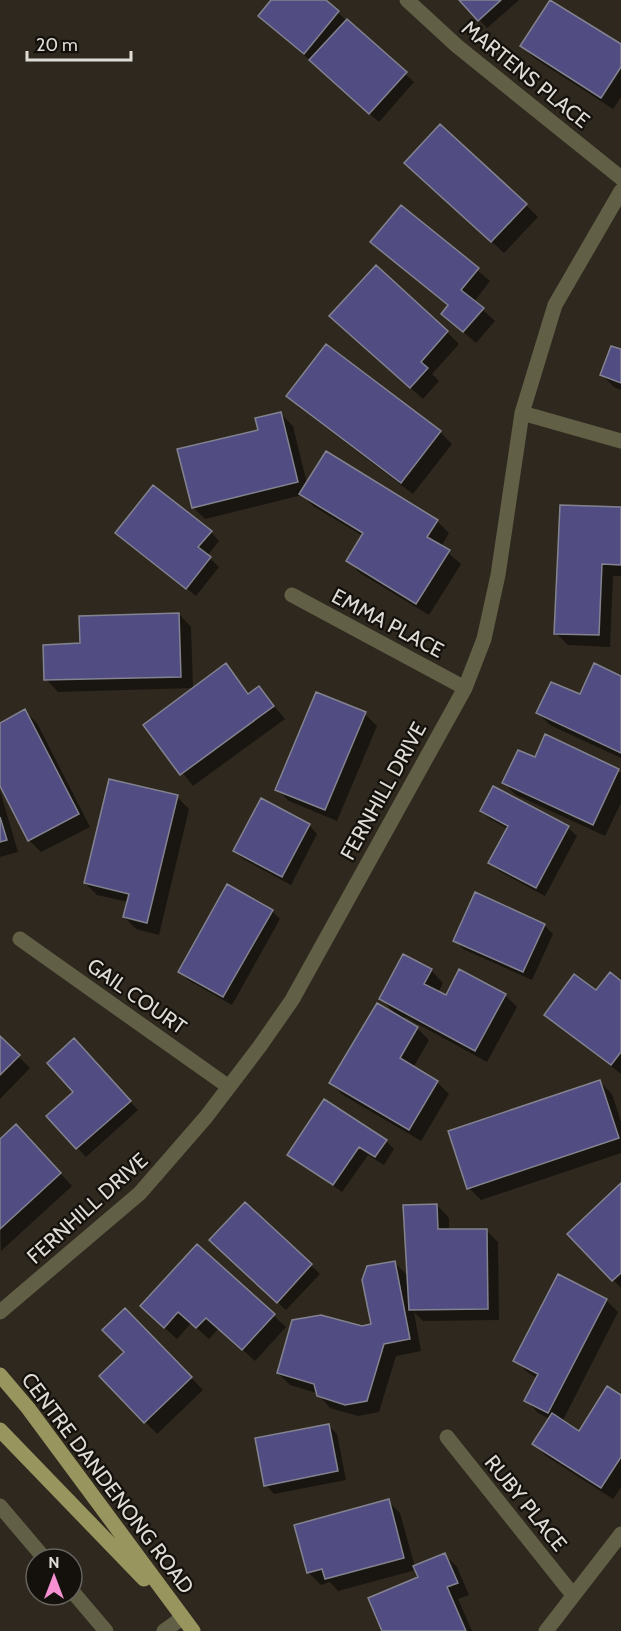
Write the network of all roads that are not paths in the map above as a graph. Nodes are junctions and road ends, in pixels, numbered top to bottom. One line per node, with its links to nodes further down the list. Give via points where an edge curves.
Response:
1 (407, 0): 2 (street, MARTENS PLACE, via 457,46)
2 (621, 178)
3 (621, 191): 4 (street, FERNHILL DRIVE, via 555,305)
4 (522, 413): 5 (street); 7 (street, FERNHILL DRIVE, via 498,575 484,639)
5 (621, 441)
6 (292, 595): 7 (street, EMMA PLACE)
7 (465, 688): 9 (street, FERNHILL DRIVE, via 292,1000)
8 (20, 939): 9 (street, GAIL COURT)
9 (229, 1088): 10 (street, FERNHILL DRIVE, via 140,1193)
10 (0, 1312)
11 (0, 1374): 19 (main road, CENTRE DANDENONG ROAD)
12 (0, 1430): 19 (main road, CENTRE DANDENONG ROAD)
13 (447, 1437): 17 (street, RUBY PLACE)
14 (0, 1506): 16 (street)
15 (621, 1534): 17 (street)
16 (35, 1547)
17 (573, 1595): 23 (street)
18 (84, 1605): 20 (street)
19 (182, 1618): 21 (street, CENTRE DANDENONG ROAD); 22 (main road, CENTRE DANDENONG ROAD)
20 (106, 1631)
21 (165, 1631)
22 (193, 1631)
23 (546, 1631)

